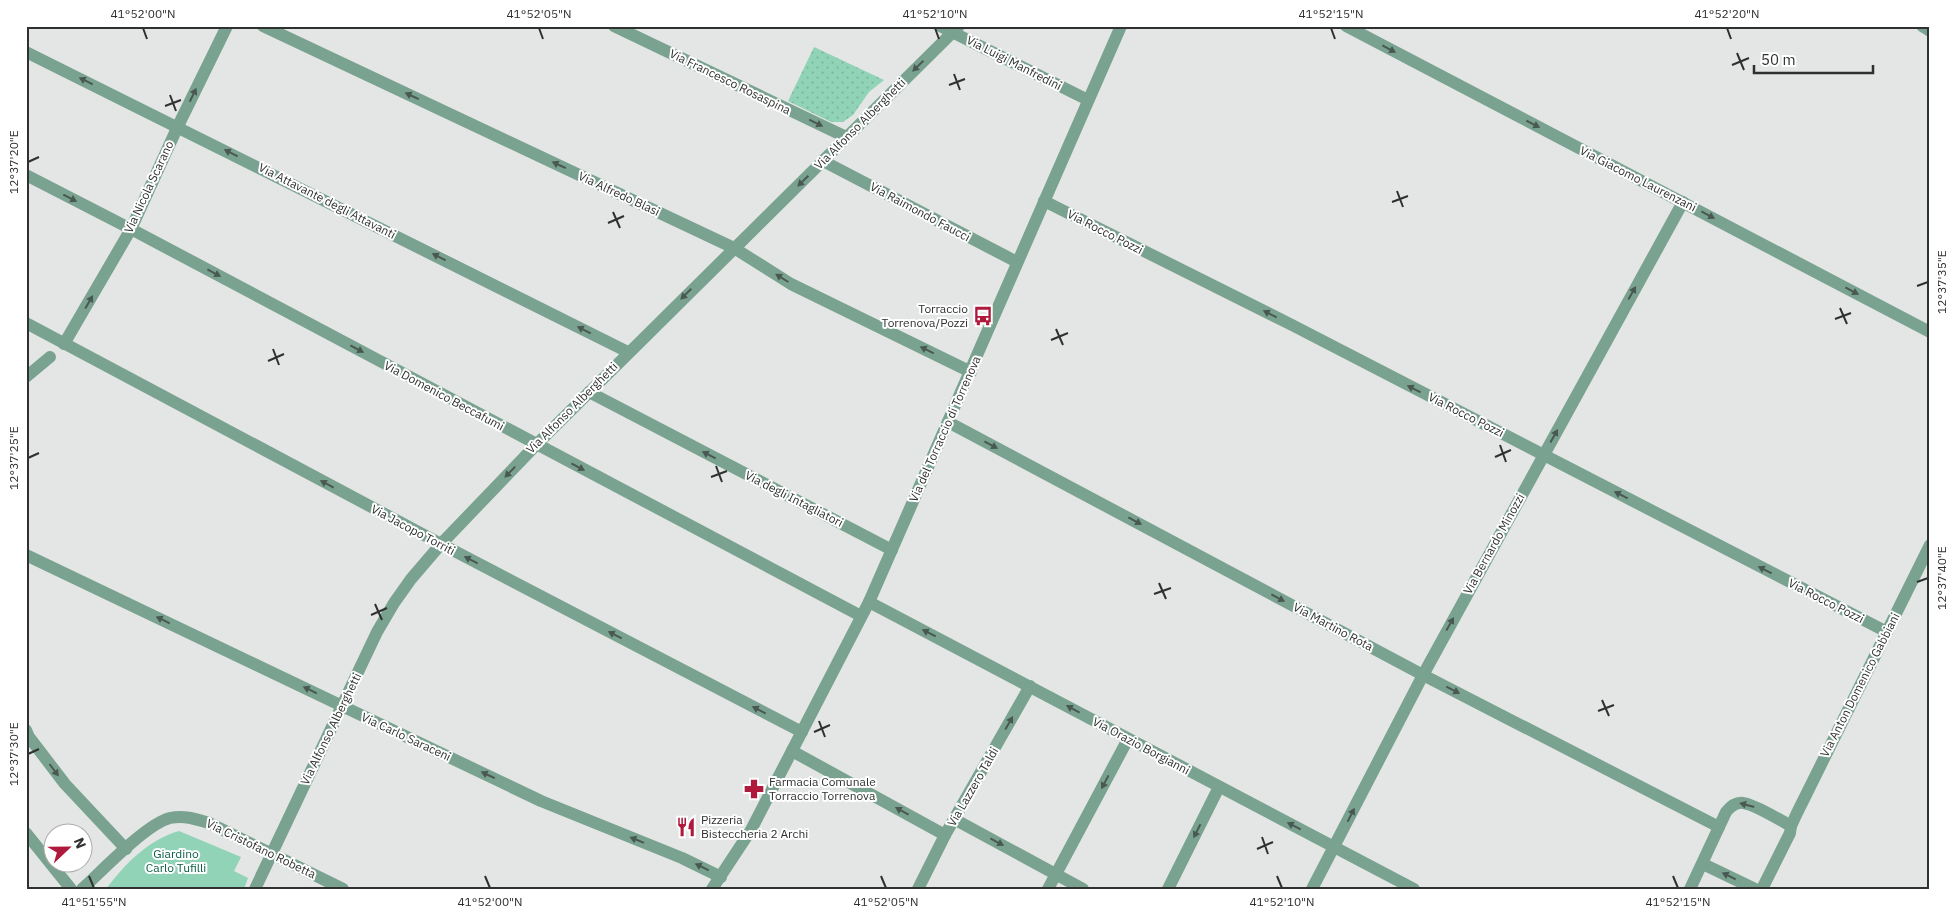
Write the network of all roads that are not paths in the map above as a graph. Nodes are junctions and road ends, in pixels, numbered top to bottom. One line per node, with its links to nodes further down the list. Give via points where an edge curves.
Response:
1 (227, 26): 12 (street, Via Nicola Scarano, one-way to 1)
2 (263, 26): 19 (street, Via Alfredo Blasi, one-way to 2)
3 (614, 26): 13 (street, Via Francesco Rosaspina, one-way to 13)
4 (940, 26): 8 (street, Via Luigi Manfredini)
5 (1121, 26): 11 (street, Via del Torraccio di Torrenova)
6 (1346, 26): 17 (street, Via Giacomo Laurenzani, one-way to 17)
7 (1922, 26): 9 (street)
8 (956, 29): 11 (street, Via Luigi Manfredini); 13 (street, Via Alfonso Alberghetti, one-way to 13)
9 (1930, 30)
10 (26, 52): 12 (street, Via Attavante degli Attavanti, one-way to 10)
11 (1088, 100): 16 (street, Via del Torraccio di Torrenova)
12 (178, 126): 18 (street, Via Nicola Scarano); 24 (street, Via Attavante degli Attavanti, one-way to 12)
13 (846, 137): 14 (street, Via Alfonso Alberghetti)
14 (823, 161): 19 (street, Via Alfonso Alberghetti, one-way to 19); 20 (street, Via Raimondo Faucci)
15 (26, 176): 18 (street, Via Domenico Beccafumi, one-way to 18)
16 (1044, 201): 20 (street, Via del Torraccio di Torrenova); 31 (street, Via Rocco Pozzi, one-way to 16)
17 (1683, 202): 22 (street, Via Giacomo Laurenzani, one-way to 22); 31 (street, Via Bernardo Minozzi, one-way to 17)
18 (131, 229): 23 (street, Via Nicola Scarano, one-way to 18); 30 (street, Via Domenico Beccafumi, one-way to 30)
19 (734, 248): 24 (street, Via Alfonso Alberghetti, one-way to 24); 26 (street, Via Alfredo Blasi, one-way to 19, via 792,284)
20 (1017, 262): 26 (street, Via del Torraccio di Torrenova)
21 (26, 323): 23 (street, Via Jacopo Torriti)
22 (1930, 332)
23 (64, 344): 32 (street, Via Jacopo Torriti, one-way to 23)
24 (628, 352): 28 (street, Via Alfonso Alberghetti)
25 (50, 357): 27 (street)
26 (970, 372): 29 (street, Via del Torraccio di Torrenova)
27 (26, 377)
28 (589, 392): 30 (street, Via Alfonso Alberghetti); 34 (street, Via degli Intagliatori, one-way to 28)
29 (948, 422): 34 (street, Via del Torraccio di Torrenova); 39 (street, Via Martino Rota, one-way to 39)
30 (536, 445): 32 (street, Via Alfonso Alberghetti, one-way to 32); 37 (street, Via Domenico Beccafumi, one-way to 37)
31 (1543, 455): 38 (street, Via Rocco Pozzi, one-way to 31); 39 (street, Via Bernardo Minozzi, one-way to 31)
32 (441, 544): 41 (street, Via Alfonso Alberghetti, via 394,603); 43 (street, Via Jacopo Torriti, one-way to 32)
33 (1930, 545): 38 (street, Via Anton Domenico Gabbiani)
34 (892, 550): 36 (street, Via del Torraccio di Torrenova)
35 (26, 555): 41 (street, Via Carlo Saraceni, one-way to 35)
36 (869, 602): 37 (street, Via del Torraccio di Torrenova); 40 (street, Via Orazio Borgianni, one-way to 36)
37 (861, 616): 43 (street, Via del Torraccio di Torrenova)
38 (1886, 632): 48 (street, Via Anton Domenico Gabbiani)
39 (1423, 675): 49 (street, Via Martino Rota, one-way to 49); 52 (street, Via Bernardo Minozzi, one-way to 39)
40 (1030, 686): 44 (street, Via Orazio Borgianni, one-way to 40); 47 (street, Via Lazzero Taldi, one-way to 40)
41 (342, 706): 54 (street, Via Alfonso Alberghetti); 57 (street, Via Carlo Saraceni, one-way to 41, via 541,801)
42 (26, 730): 53 (street, one-way to 53, via 65,784)
43 (802, 732): 45 (street, Via del Torraccio di Torrenova)
44 (1128, 739): 46 (street, Via Orazio Borgianni); 56 (street, one-way to 56)
45 (792, 751): 51 (street, one-way to 45); 57 (street, Via del Torraccio di Torrenova)
46 (1219, 787): 52 (street, Via Orazio Borgianni, one-way to 46); 66 (street, one-way to 66)
47 (954, 819): 51 (street, Via Lazzero Taldi); 56 (street, one-way to 56)
48 (1791, 826): 49 (street, one-way to 49, via 1741,803 1731,806); 71 (street, Via Anton Domenico Gabbiani)
49 (1719, 827): 55 (street)
50 (26, 834): 58 (street)
51 (945, 835): 63 (street, Via Lazzero Taldi)
52 (1335, 847): 67 (street, Via Bernardo Minozzi); 68 (street, Via Orazio Borgianni)
53 (126, 849): 54 (street, Via Cristofano Robetta, via 158,824 181,817 209,824); 59 (street, Via Cristofano Robetta)
54 (271, 854): 60 (street, Via Alfonso Alberghetti); 61 (street, Via Cristofano Robetta)
55 (1703, 864): 69 (street); 70 (street, one-way to 55)
56 (1056, 874): 64 (street); 65 (street)
57 (721, 877): 62 (street, Via del Torraccio di Torrenova)
58 (71, 889)
59 (82, 889)
60 (256, 889)
61 (343, 889)
62 (712, 889)
63 (918, 889)
64 (1048, 889)
65 (1083, 889)
66 (1168, 889)
67 (1312, 889)
68 (1414, 889)
69 (1690, 889)
70 (1755, 889)
71 (1762, 889)

